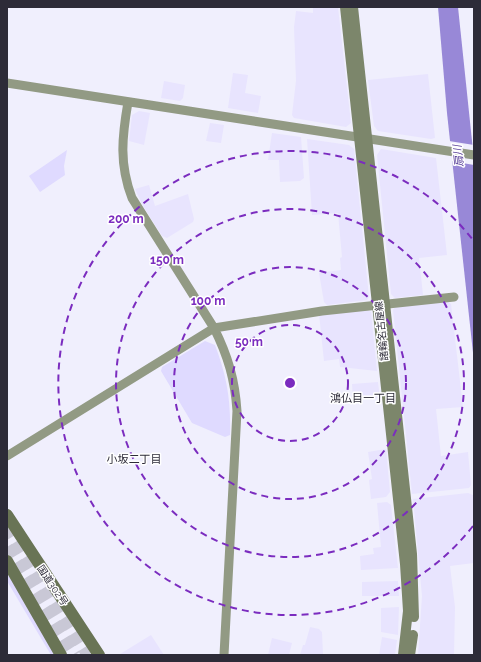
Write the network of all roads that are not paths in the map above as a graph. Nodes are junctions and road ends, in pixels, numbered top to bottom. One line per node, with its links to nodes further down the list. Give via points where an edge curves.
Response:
1 (345, 7): 5 (main road, 諸輪名古屋線)
2 (353, 7): 5 (main road, 諸輪名古屋線)
3 (7, 83): 4 (street)
4 (128, 102): 5 (street); 9 (street, via 122,159 124,175 132,198)
5 (363, 137): 6 (street); 8 (main road, 諸輪名古屋線)
6 (474, 155)
7 (454, 297): 8 (street)
8 (382, 305): 9 (street, via 322,311); 18 (main road, 諸輪名古屋線, via 408,611); 19 (main road, 諸輪名古屋線, via 412,554 415,611)
9 (214, 328): 10 (street); 17 (street, via 231,366 237,411)
10 (7, 456)
11 (7, 515): 13 (highway, 国道302号)
12 (7, 561): 14 (highway)
13 (84, 633): 15 (highway); 16 (highway, 国道302号)
14 (61, 655)
15 (88, 655)
16 (99, 655)
17 (224, 655)
18 (403, 655)
19 (410, 655)

